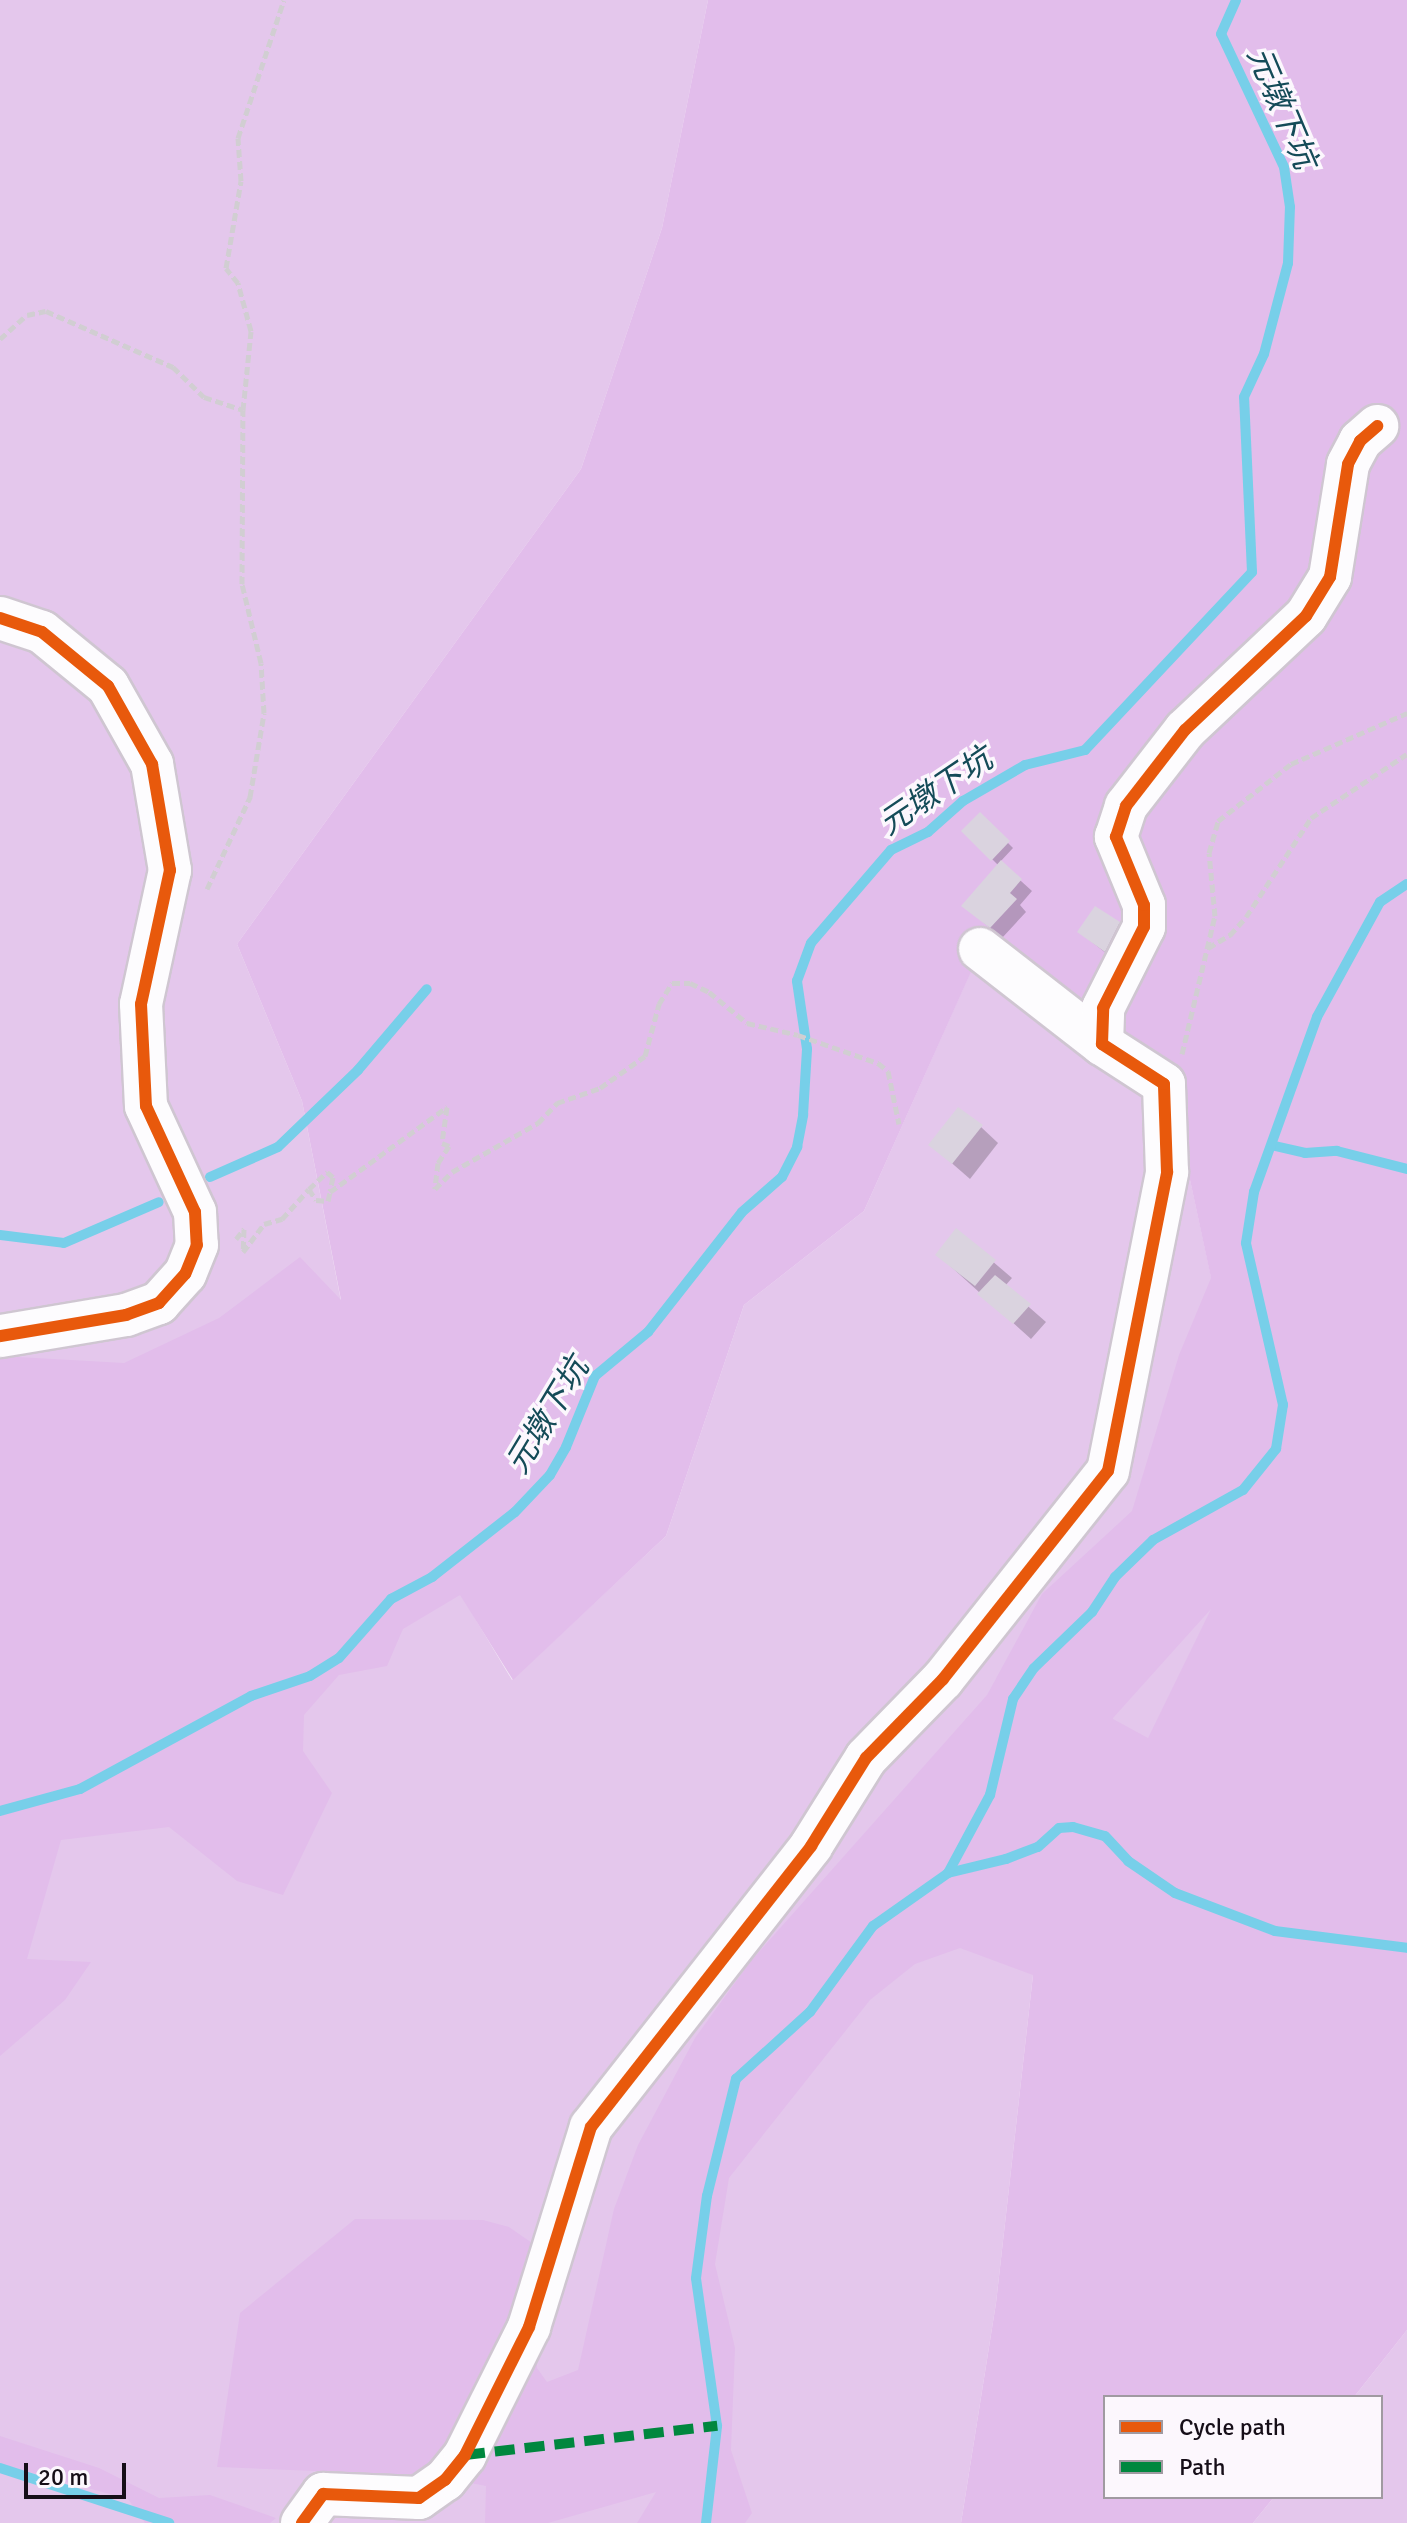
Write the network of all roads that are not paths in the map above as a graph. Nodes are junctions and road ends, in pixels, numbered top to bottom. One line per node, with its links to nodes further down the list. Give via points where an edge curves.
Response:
1 (1377, 426): 4 (street, via 1360,441 1348,464 1330,577 1306,616 1185,730 1126,806 1116,837 1144,905 1144,927 1103,1008)
2 (0, 618): 5 (street, via 42,632 108,686 152,764 170,870 141,1004 146,1106 195,1212 197,1245 159,1303 126,1315)
3 (980, 949): 4 (street)
4 (1102, 1044): 6 (street, via 1164,1084 1167,1172 1108,1471 943,1679 866,1758 811,1846 591,2127 529,2327 465,2455 445,2480 419,2498 323,2494)
5 (0, 1336)
6 (302, 2523)

